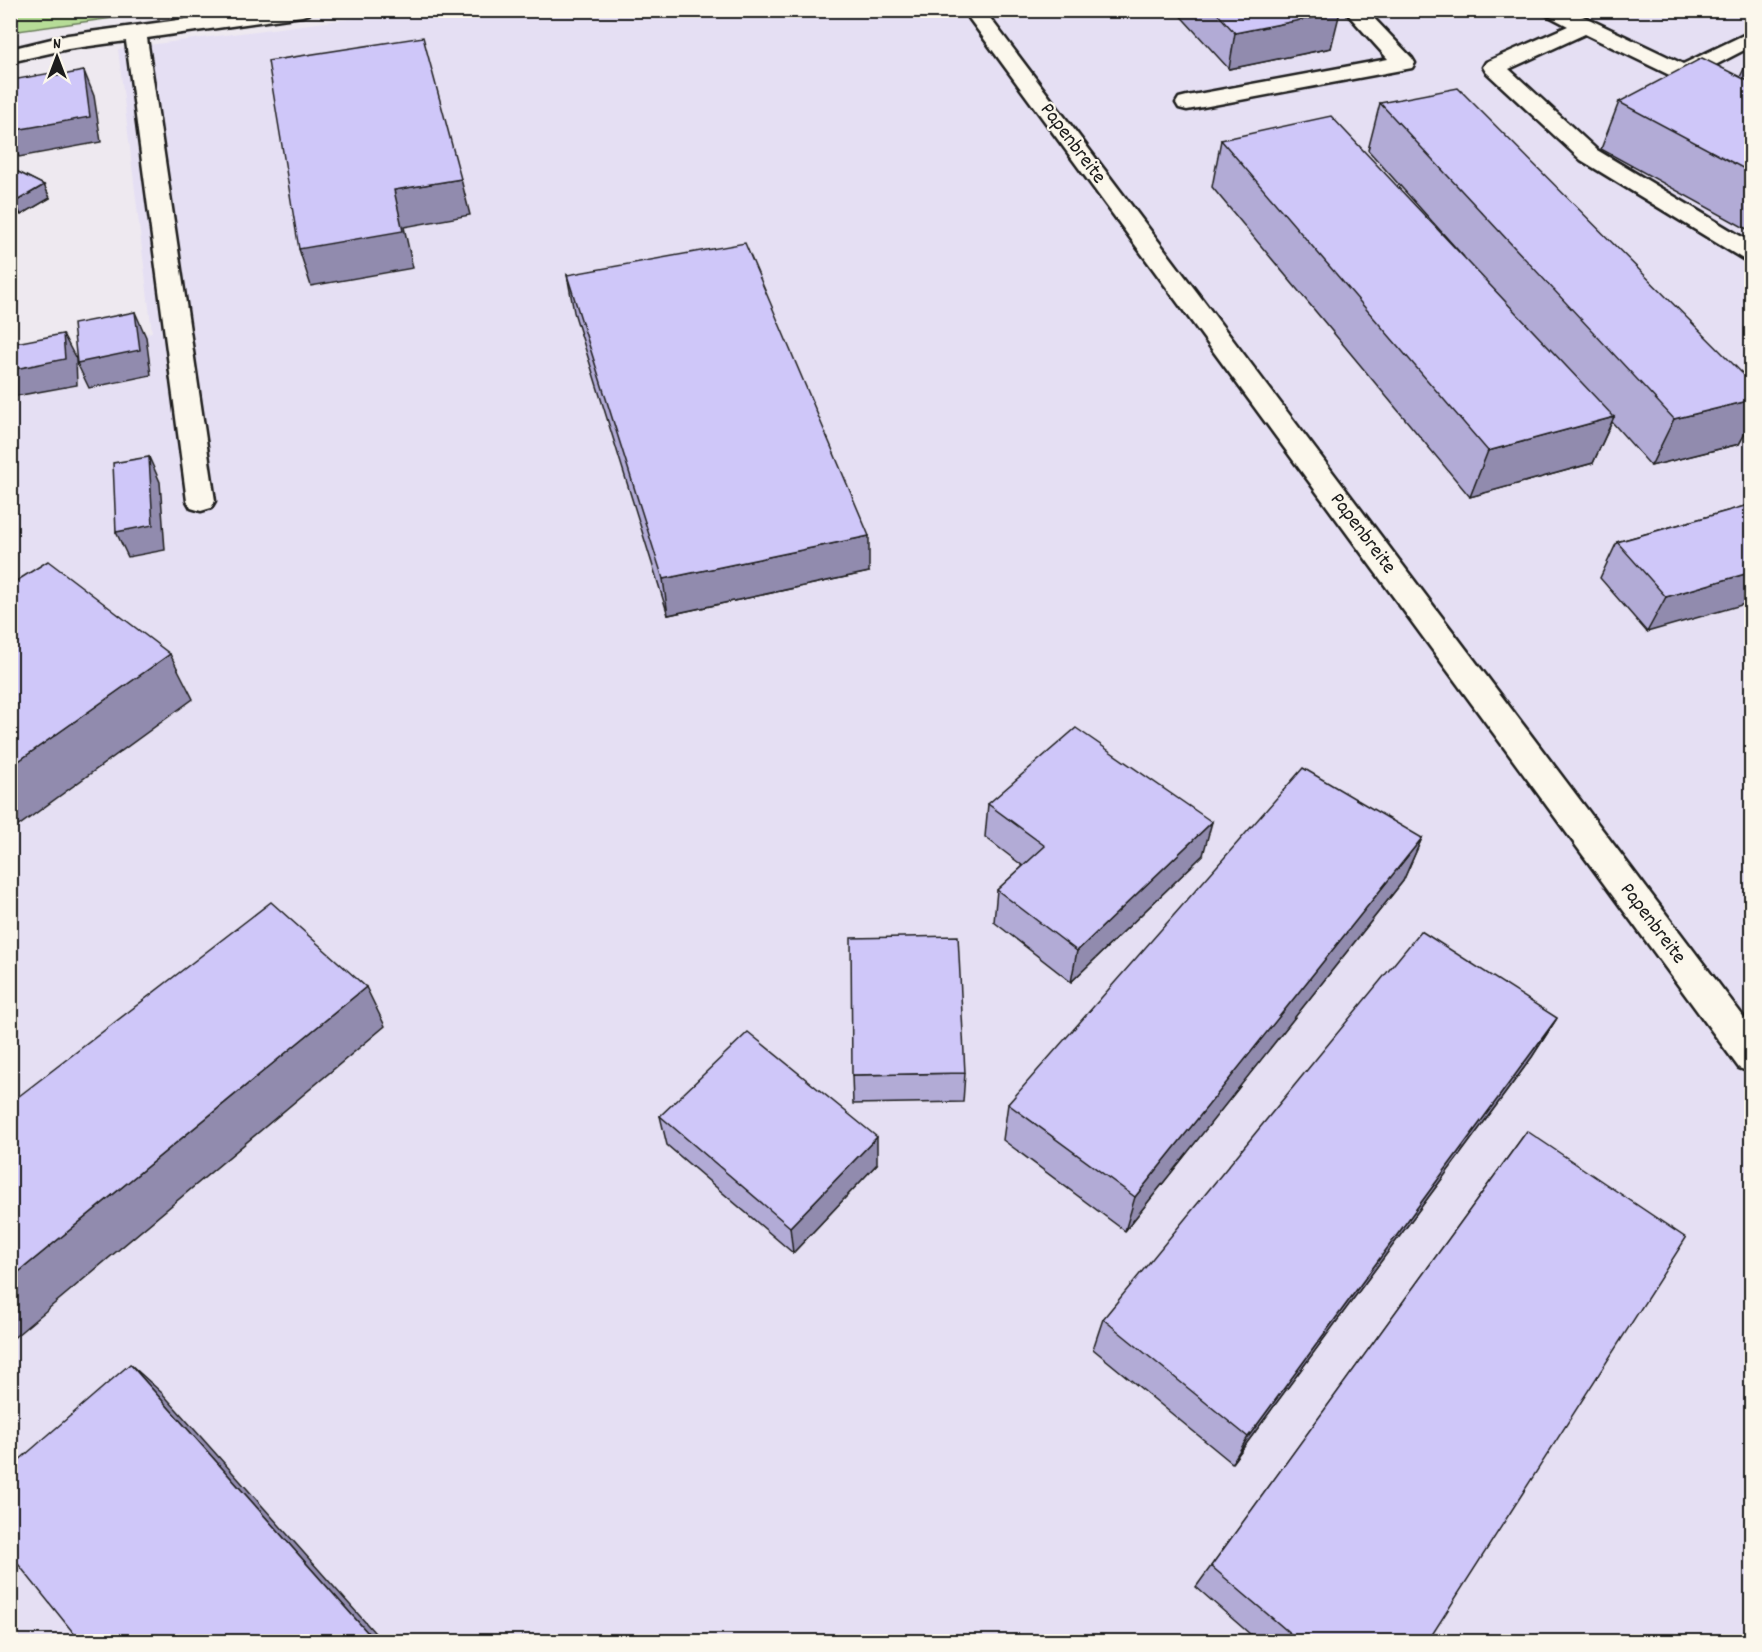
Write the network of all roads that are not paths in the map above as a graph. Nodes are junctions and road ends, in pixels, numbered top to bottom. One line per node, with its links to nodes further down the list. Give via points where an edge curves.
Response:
1 (302, 10): 6 (street)
2 (973, 10): 14 (street, Papenbreite)
3 (1354, 10): 10 (street, via 1404,63)
4 (1552, 10): 5 (street)
5 (1586, 26): 9 (street); 12 (street, via 1494,67 1589,155)
6 (136, 33): 8 (street, via 69,42); 13 (street)
7 (1752, 37): 9 (street)
8 (10, 56)
9 (1683, 73): 11 (street)
10 (1187, 104)
11 (1752, 108)
12 (1752, 254)
13 (201, 501)
14 (1752, 1057)

